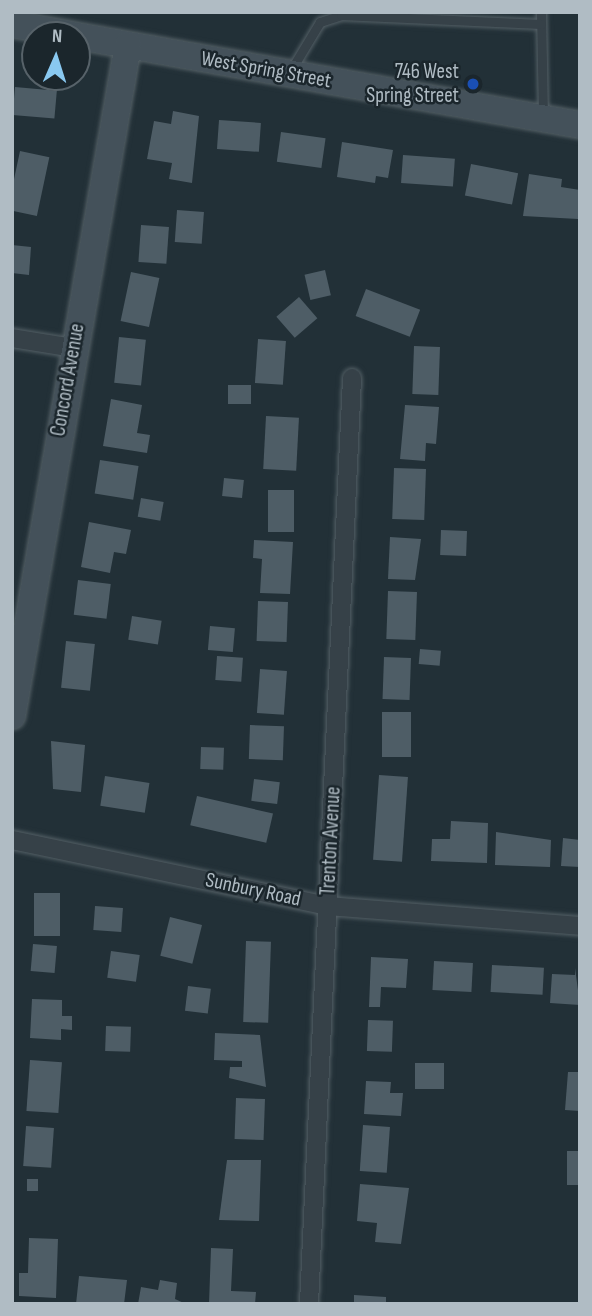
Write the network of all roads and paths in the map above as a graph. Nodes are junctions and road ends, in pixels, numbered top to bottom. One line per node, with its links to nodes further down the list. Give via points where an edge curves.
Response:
1 (541, 12): 2 (lane)
2 (541, 24): 5 (lane, via 341,15 320,22); 6 (lane)
3 (91, 38): 4 (street, West Spring Street)
4 (128, 45): 5 (street, West Spring Street); 9 (street, Concord Avenue)
5 (288, 74): 6 (street, West Spring Street)
6 (542, 118): 7 (street, West Spring Street)
7 (580, 125)
8 (12, 338): 9 (street)
9 (73, 348): 11 (street, Concord Avenue)
10 (352, 378): 13 (street, Trenton Avenue)
11 (12, 716)
12 (12, 840): 13 (street, Sunbury Road)
13 (327, 906): 14 (street, Sunbury Road); 15 (street, Trenton Avenue)
14 (580, 926)
15 (309, 1304)

